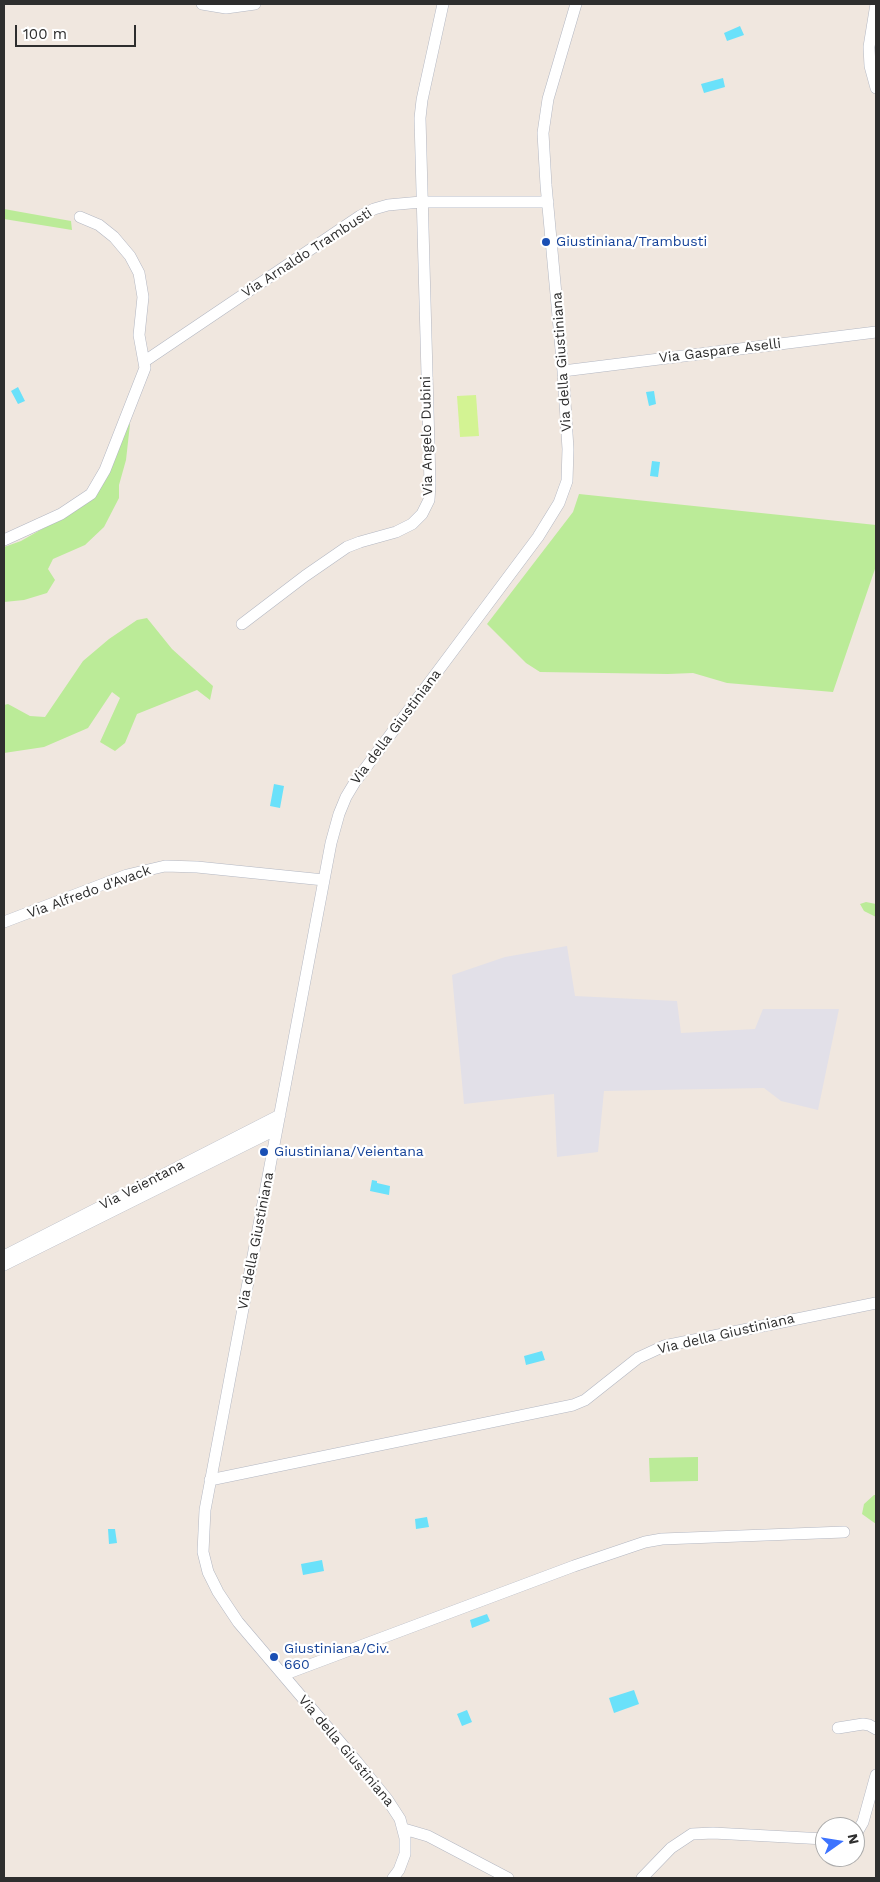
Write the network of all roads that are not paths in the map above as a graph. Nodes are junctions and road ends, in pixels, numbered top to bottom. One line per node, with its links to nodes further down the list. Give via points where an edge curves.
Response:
1 (202, 4): 2 (street, via 226,8)
2 (254, 4)
3 (443, 4): 7 (street, Via Angelo Dubini, via 420,110)
4 (576, 4): 8 (street, Via della Giustiniana, via 545,118 543,146)
5 (876, 4): 6 (street, via 868,47)
6 (876, 88)
7 (421, 202): 8 (street, Via Arnaldo Trambusti); 11 (street, Via Arnaldo Trambusti, via 380,207 360,216); 14 (street, Via Angelo Dubini, via 430,484 426,506 418,520 406,528 347,548)
8 (548, 202): 12 (street, Via della Giustiniana)
9 (80, 216): 11 (street, via 114,237 139,273 143,297 139,335)
10 (876, 332): 12 (street, Via Gaspare Aselli)
11 (145, 361): 13 (street, via 105,470 95,488 61,514)
12 (563, 371): 15 (street, Via della Giustiniana, via 568,465 559,503 538,538 350,789 336,823)
13 (4, 540)
14 (242, 624)
15 (324, 880): 16 (street, Via Alfredo d'Avack, via 165,866 126,875); 17 (street, Via della Giustiniana)
16 (4, 922)
17 (280, 1115): 18 (street, Via della Giustiniana); 19 (street, Via Veientana)
18 (277, 1129): 20 (street, Via Veientana); 22 (street, Via della Giustiniana)
19 (4, 1256)
20 (4, 1265)
21 (876, 1303): 22 (street, Via della Giustiniana, via 664,1346 638,1358 585,1400 573,1405)
22 (210, 1480): 24 (street, Via della Giustiniana, via 202,1538 208,1572 238,1622)
23 (844, 1532): 24 (street, via 644,1542)
24 (283, 1675): 29 (street, Via della Giustiniana, via 387,1799)
25 (838, 1728): 26 (street, via 863,1724)
26 (876, 1729)
27 (876, 1776): 28 (street)
28 (864, 1817)
29 (404, 1829): 31 (street, Via della Giustiniana, via 405,1854); 32 (street, via 428,1836)
30 (815, 1838): 33 (street, via 692,1834 670,1848)
31 (393, 1878)
32 (508, 1878)
33 (642, 1878)

